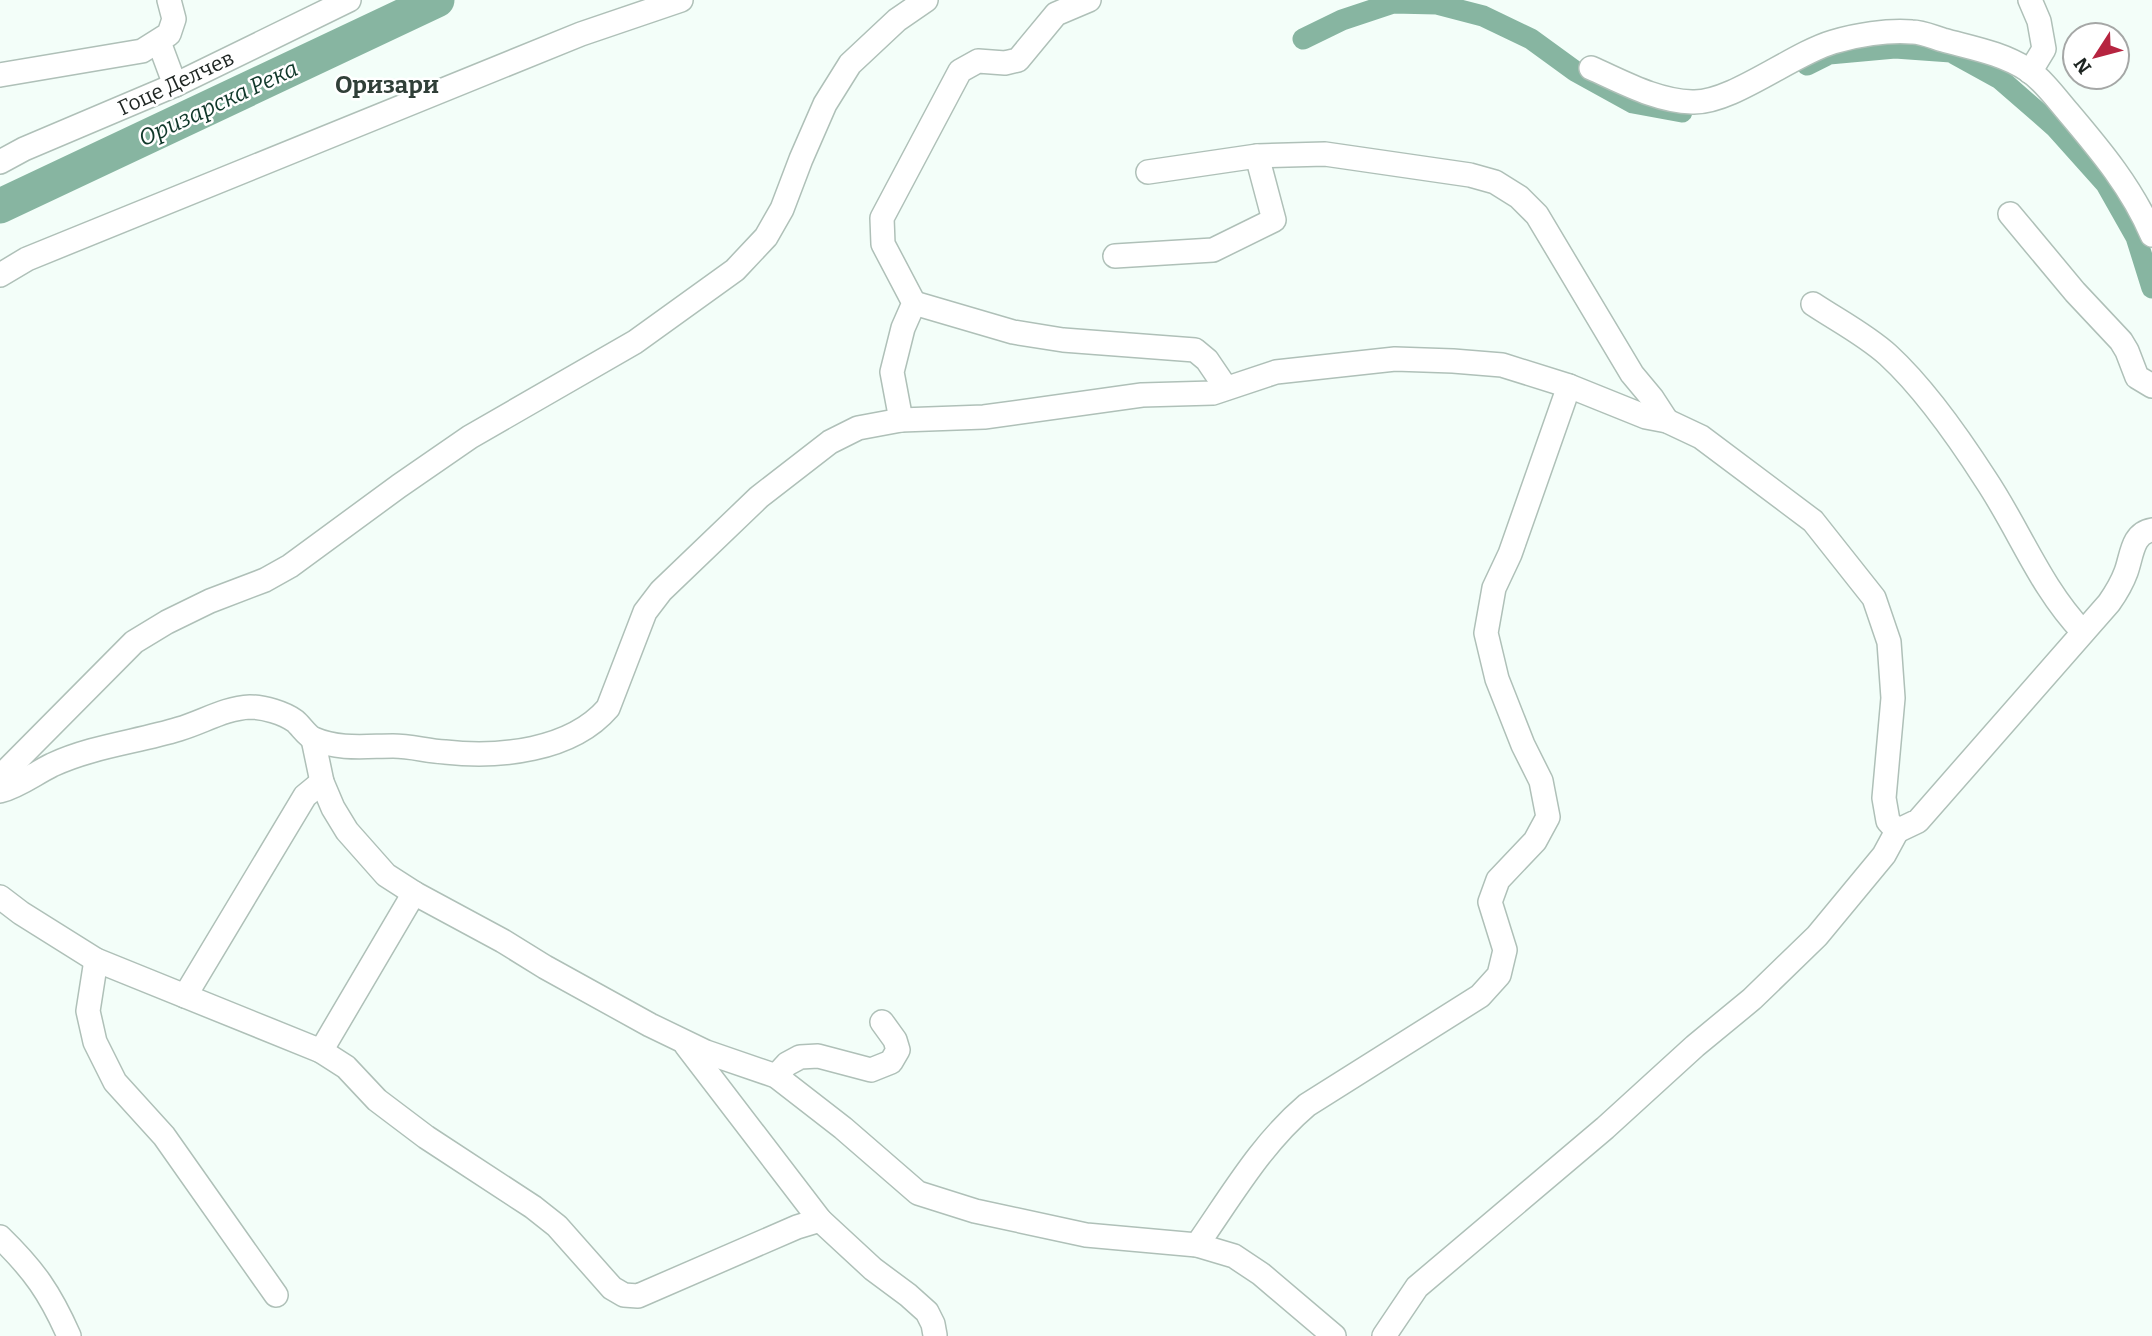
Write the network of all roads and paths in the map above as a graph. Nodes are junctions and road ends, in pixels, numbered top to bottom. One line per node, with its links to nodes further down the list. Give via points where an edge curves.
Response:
1 (169, 0): 7 (street, via 174,19 169,34)
2 (349, 0): 11 (street, Гоце Делчев)
3 (681, 0): 18 (street, via 581,34 27,259)
4 (926, 0): 29 (street, via 850,64 825,104 782,209 766,237 735,270 635,342 470,437 290,566 134,642)
5 (1089, 0): 19 (street, via 1056,14 1018,60 978,61 958,75 882,218 883,244)
6 (2030, 0): 9 (street, via 2044,50)
7 (159, 42): 10 (street, via 142,51); 11 (street)
8 (1591, 68): 9 (street, via 1656,97 1694,102 1739,88 1832,42 1913,32 2006,57)
9 (2030, 72): 16 (street, via 2118,172)
10 (0, 75)
11 (175, 85): 13 (street, Гоце Делчев)
12 (1257, 156): 14 (street); 17 (street, via 1274,220 1213,250); 25 (street, via 1325,154 1470,175 1495,182 1519,197 1537,215 1632,374)
13 (0, 162)
14 (1148, 172)
15 (2010, 214): 22 (street, via 2121,341 2137,377)
16 (2152, 235)
17 (1115, 256)
18 (0, 275)
19 (914, 303): 23 (street, via 1013,332 1195,350); 24 (street, via 892,372)
20 (1813, 303): 27 (street, via 1887,354 1926,396 1987,481 2045,584)
21 (1569, 386): 23 (street, via 1502,365 1395,359 1276,373); 25 (street); 43 (street, via 1488,615 1486,633 1497,679 1541,781 1548,817 1535,841 1498,880 1490,902 1505,950 1499,975 1470,1003 1290,1119 1248,1169)
22 (2152, 386)
23 (1226, 388): 24 (street, via 984,417)
24 (901, 421): 28 (street, via 858,428 830,442 759,497 661,591 645,612 608,708 578,731 550,743 493,753 347,747)
25 (1667, 421): 32 (street, via 1701,437 1813,521 1874,598 1889,642 1893,698 1884,798 1888,821)
26 (2149, 531): 27 (street, via 2133,547 2119,588)
27 (2083, 632): 32 (street, via 1918,821)
28 (313, 739): 30 (street); 31 (street, via 293,719 251,707 101,747)
29 (0, 777)
30 (322, 782): 33 (street, via 359,846 386,875); 36 (street, via 305,796)
31 (0, 791)
32 (1898, 831): 48 (street, via 1884,855 1816,936 1752,999 1417,1287)
33 (414, 893): 38 (street); 39 (street)
34 (0, 897): 35 (street)
35 (96, 960): 36 (street); 44 (street, via 88,1011 95,1042 115,1082 164,1136)
36 (185, 996): 39 (street)
37 (882, 1022): 40 (street, via 898,1050 891,1062 870,1070 818,1056 800,1057)
38 (685, 1043): 40 (street); 41 (street)
39 (321, 1051): 41 (street, via 426,1137 533,1206 624,1295 638,1296)
40 (776, 1076): 43 (street, via 918,1193 975,1211 1086,1235)
41 (820, 1220): 45 (street, via 927,1312)
42 (0, 1237): 46 (street, via 52,1299)
43 (1197, 1245): 47 (street, via 1234,1256)
44 (276, 1295)
45 (935, 1335)
46 (69, 1336)
47 (1334, 1336)
48 (1384, 1336)

